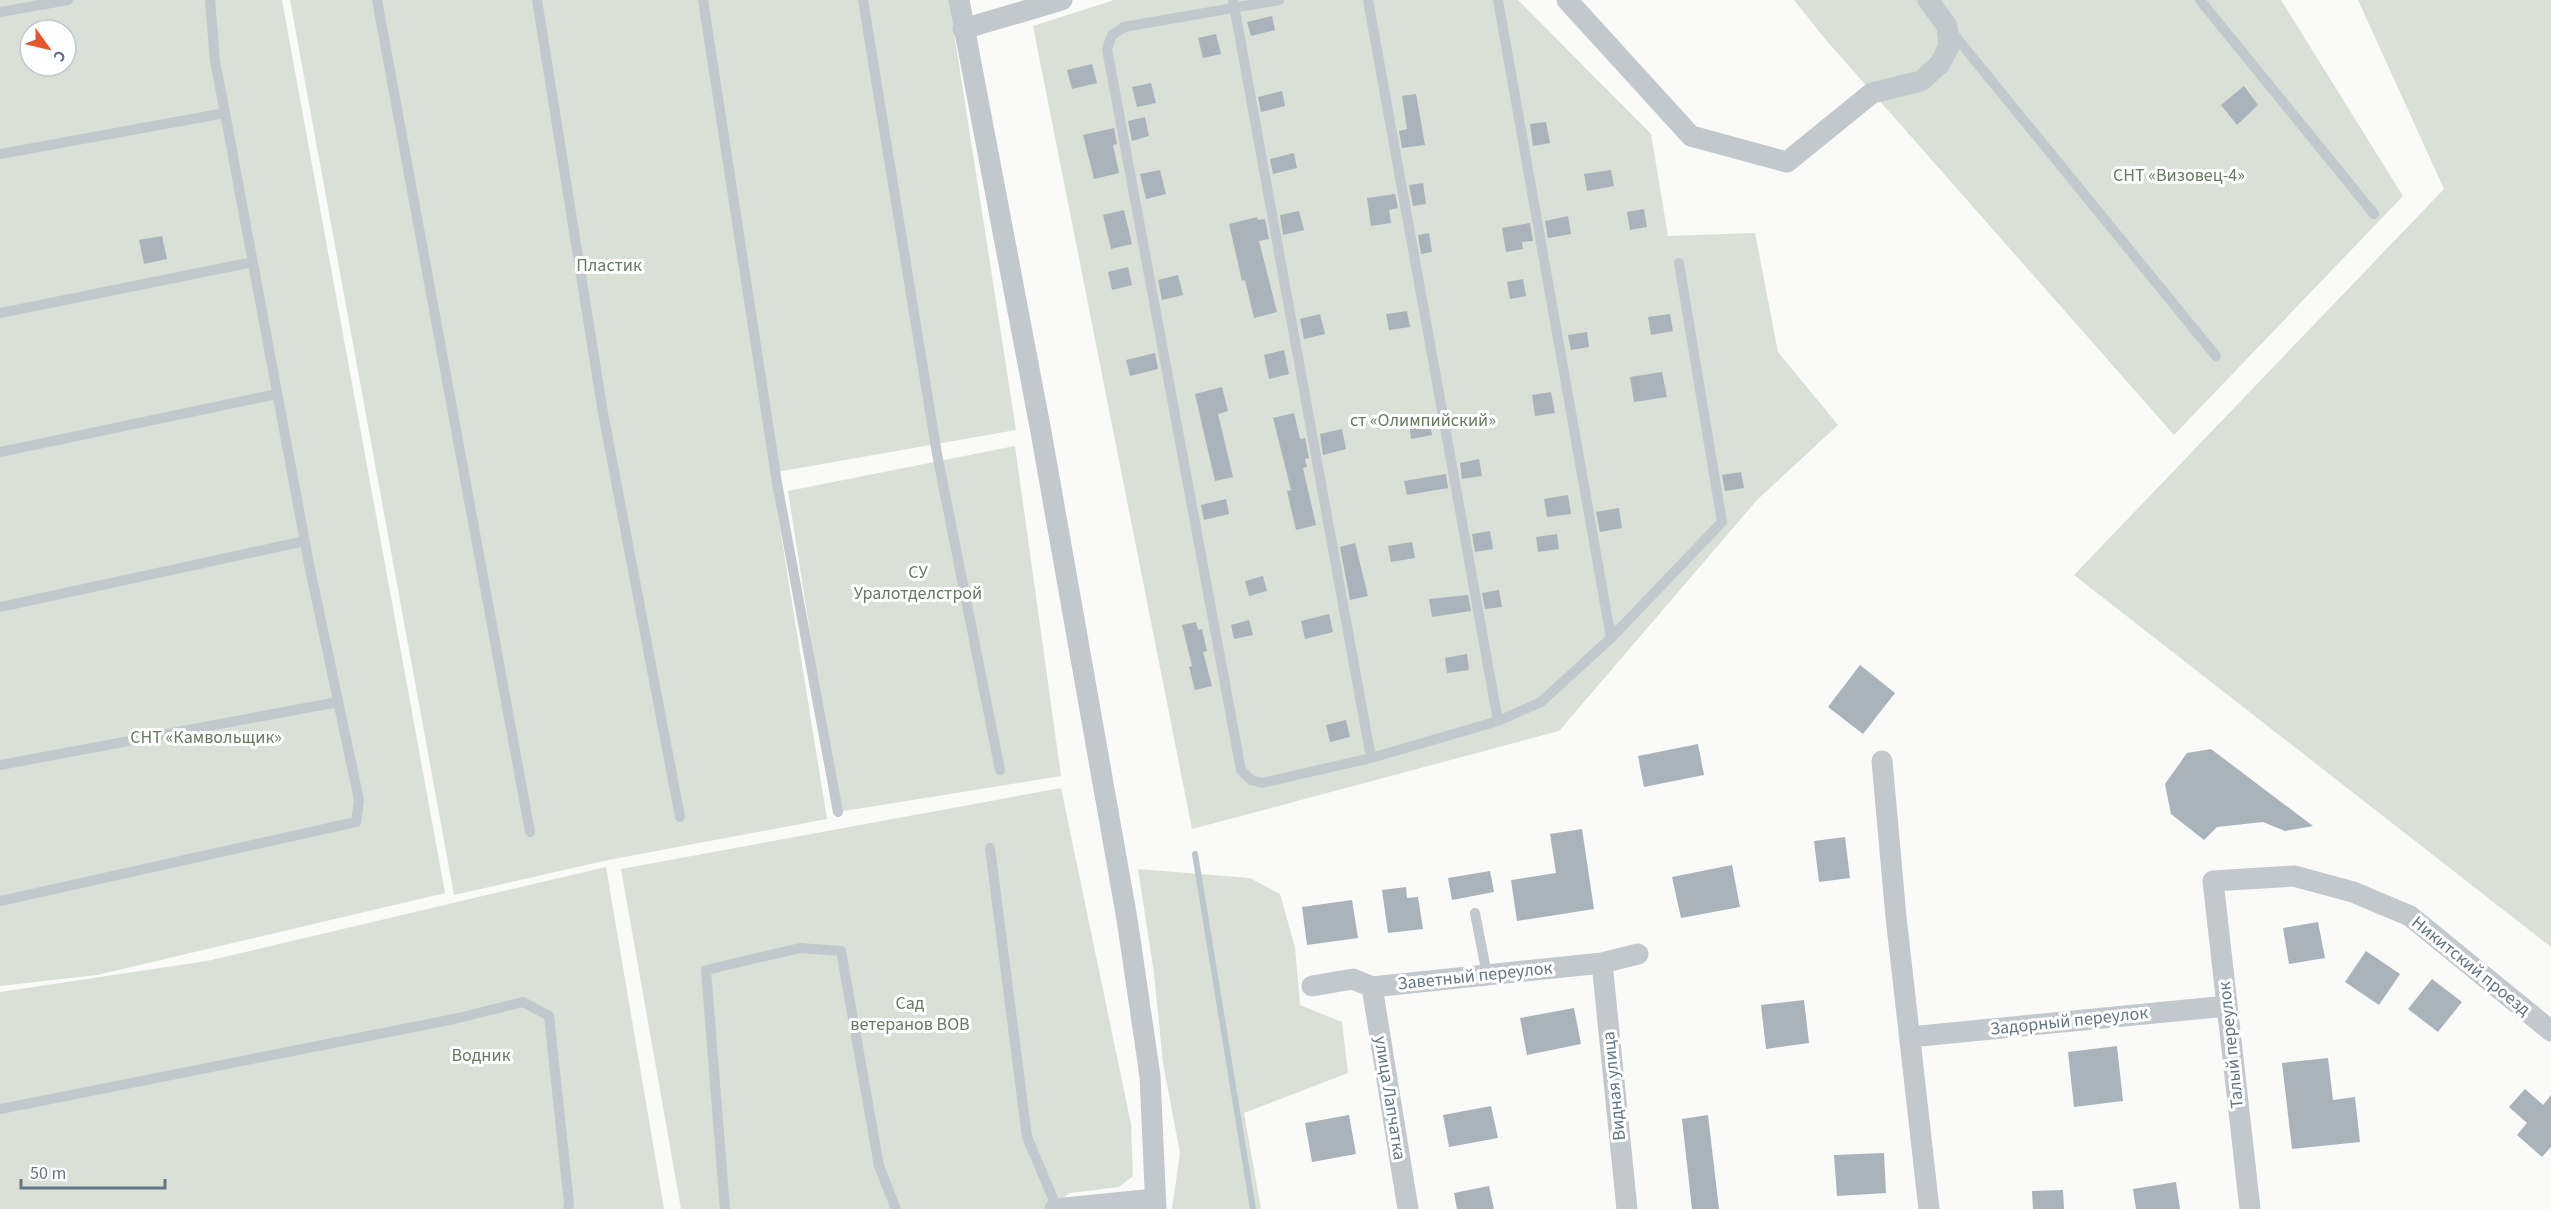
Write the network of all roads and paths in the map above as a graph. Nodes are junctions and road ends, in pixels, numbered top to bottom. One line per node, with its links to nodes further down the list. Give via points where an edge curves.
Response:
1 (68, 0): 16 (lane)
2 (210, 0): 19 (lane, via 215,61)
3 (377, 0): 39 (lane)
4 (537, 0): 38 (lane, via 603,413)
5 (704, 0): 37 (lane, via 777,483)
6 (863, 0): 36 (lane, via 937,454)
7 (959, 0): 18 (street)
8 (1062, 0): 18 (street)
9 (1279, 0): 15 (lane)
10 (1368, 0): 32 (lane)
11 (1498, 0): 30 (lane)
12 (1567, 0): 17 (street, via 1691,136 1787,162 1872,93 1921,81 1940,64 1948,46)
13 (1928, 0): 17 (street)
14 (2200, 0): 21 (lane)
15 (1234, 4): 33 (lane); 33 (lane, via 1124,27 1112,35 1107,49 1241,770 1251,780 1262,783)
16 (0, 12)
17 (1947, 26): 25 (lane)
18 (963, 28): 53 (street, via 1041,432 1127,919 1150,1076)
19 (225, 113): 20 (lane); 22 (lane)
20 (0, 154)
21 (2374, 214)
22 (253, 262): 24 (lane); 26 (lane)
23 (1679, 262): 30 (lane, via 1722,522)
24 (0, 314)
25 (2216, 356)
26 (278, 394): 27 (lane); 28 (lane)
27 (0, 452)
28 (305, 541): 29 (lane); 31 (lane)
29 (0, 608)
30 (1611, 638): 32 (lane, via 1541,702)
31 (338, 702): 35 (lane); 42 (lane, via 359,800 356,822)
32 (1498, 721): 33 (lane)
33 (1371, 758)
34 (1882, 761): 51 (street)
35 (0, 765)
36 (1000, 770)
37 (838, 812)
38 (680, 817)
39 (531, 832)
40 (990, 848): 54 (lane, via 1027,1137)
41 (2213, 881): 49 (street, Талый переулок); 50 (street, Никитский проезд, via 2294,876 2353,892 2410,916)
42 (0, 901)
43 (1475, 913): 46 (lane)
44 (1638, 954): 45 (street, Заветный переулок)
45 (1602, 963): 46 (street, Заветный переулок); 59 (street, Видная улица)
46 (1487, 975): 48 (street, Заветный переулок)
47 (1312, 986): 48 (street, Заветный переулок, via 1353,980)
48 (1372, 987): 58 (street, улица Лапчатка)
49 (2227, 1006): 51 (street, Задорный переулок); 61 (street, Талый переулок)
50 (2551, 1031)
51 (1910, 1037): 60 (street)
52 (0, 1109): 55 (lane, via 442,1022 523,1002 549,1016)
53 (1155, 1204): 54 (street)
54 (1056, 1208)
55 (568, 1209)
56 (725, 1209): 57 (lane, via 706,970 800,948 841,951 879,1166)
57 (896, 1209)
58 (1408, 1209)
59 (1627, 1209)
60 (1929, 1209)
61 (2250, 1209)

